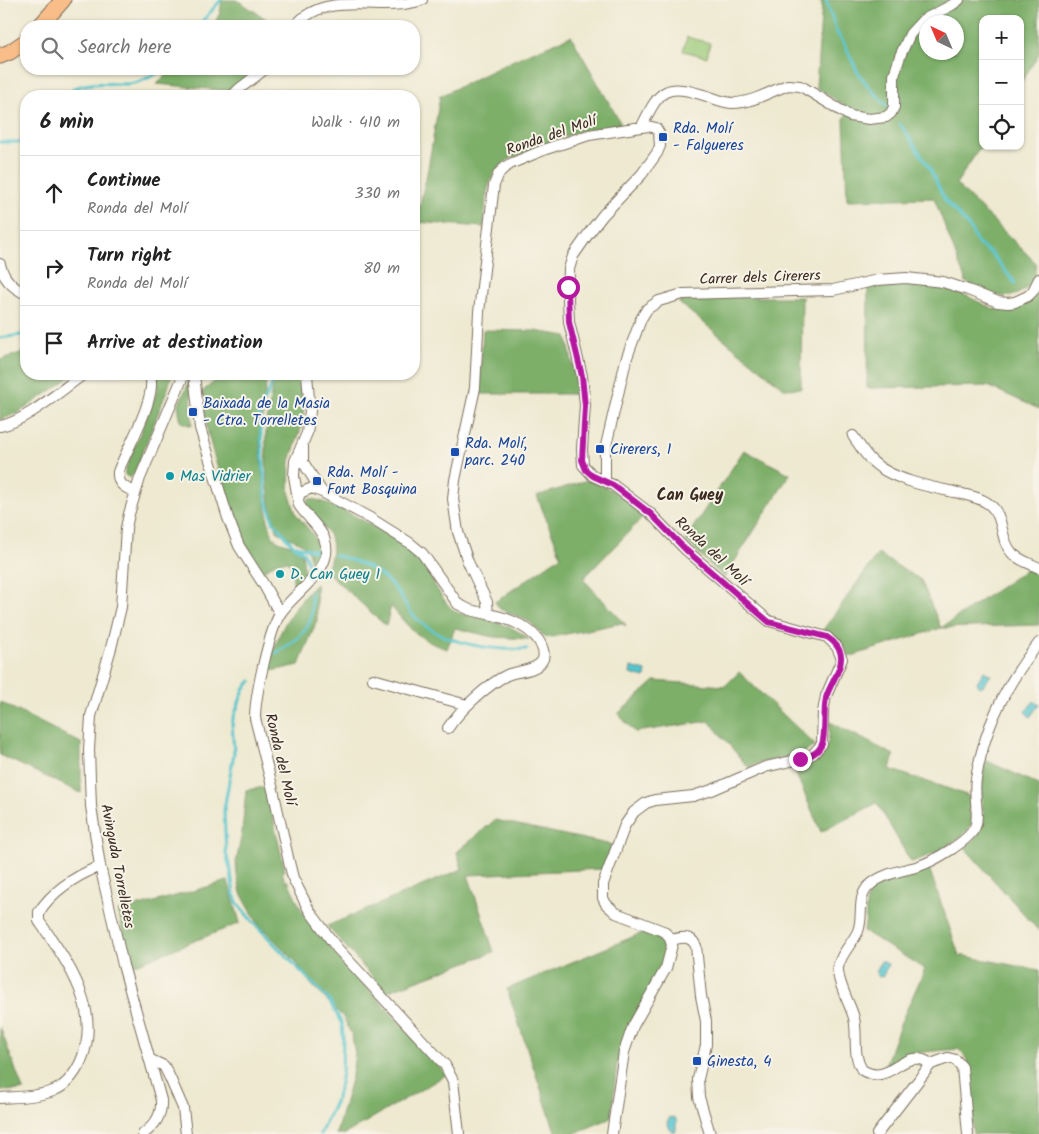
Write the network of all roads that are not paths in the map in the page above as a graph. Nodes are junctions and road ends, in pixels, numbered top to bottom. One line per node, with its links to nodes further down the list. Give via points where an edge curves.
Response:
1 (63, 0): 4 (main road)
2 (422, 0): 5 (street, via 384,5 329,1 314,7)
3 (959, 0): 10 (street, via 923,20 910,34 895,71 894,106 886,117 850,116 804,88 793,85 735,103 672,89 656,100)
4 (45, 20)
5 (299, 20)
6 (20, 45): 7 (main road)
7 (0, 56)
8 (257, 75): 9 (street)
9 (238, 90)
10 (642, 126): 22 (street, Ronda del Molí, via 656,128 659,133 657,153 589,233 573,256 569,269 569,322 582,376 585,406 582,460 589,473); 28 (street, Ronda del Molí, via 588,135 516,161 499,173 494,185 479,312 476,388 453,499 458,532 468,562 488,602)
11 (0, 264): 13 (street, via 6,279)
12 (1039, 279): 22 (street, Carrer dels Cirerers, via 1028,296 1008,303 943,282 906,278 833,290 683,294 659,302 641,319 626,360 605,450)
13 (20, 291)
14 (75, 380): 19 (street, via 21,418)
15 (151, 380): 23 (street, via 149,398 118,472 119,481)
16 (181, 380): 23 (street, Avinguda Torrelletes)
17 (195, 380): 27 (street, via 200,428 238,546)
18 (307, 380): 21 (street, Ronda del Molí, via 310,411)
19 (0, 426)
20 (853, 436): 26 (street, via 873,462 891,473 991,505 1000,518 1009,549)
21 (303, 443): 24 (street, via 303,462); 25 (street, Ronda del Molí, via 295,461)
22 (605, 481): 34 (street, Ronda del Molí, via 651,514 686,550 769,622 827,637 837,647 842,659 826,696 822,744 814,754 765,767 693,796 655,800 640,807 629,818 603,884 603,898 616,913 663,930)
23 (135, 492): 33 (street, Avinguda Torrelletes, via 126,528 121,607 90,725 88,756 92,823)
24 (322, 492): 25 (street, via 308,489 300,493); 28 (street, via 410,543 422,553 458,604)
25 (298, 499): 27 (street, Ronda del Molí, via 304,514 324,539 326,554 311,582)
26 (1039, 568)
27 (280, 614): 40 (street, Ronda del Molí, via 266,658 255,718 294,878 320,927 445,1065 453,1081)
28 (488, 614): 31 (street, via 511,620 528,630 544,655 538,665 500,679)
29 (1039, 643): 36 (street, via 1005,692 989,730 975,779 975,828 941,855 922,865 879,878 869,885 864,892 858,931 838,967 854,1017 856,1056 862,1070 874,1075 887,1072 916,1057)
30 (373, 680): 31 (street)
31 (467, 705): 32 (street)
32 (448, 728)
33 (100, 866): 35 (street, Avinguda Torrelletes, via 123,965); 37 (street, via 74,878 39,912 39,921 75,978 84,999 87,1035 82,1058 67,1082 53,1091)
34 (672, 940): 41 (street, via 666,968 633,1026 624,1052); 42 (street, via 688,938 696,946 706,1021 706,1045 698,1079 699,1097)
35 (151, 1060): 38 (street, Avinguda Torrelletes, via 161,1112 155,1123); 39 (street, via 164,1066 170,1078 183,1108)
36 (931, 1064): 43 (street); 44 (street, via 948,1058 956,1060 962,1068)
37 (0, 1098)
38 (142, 1134)
39 (186, 1134)
40 (460, 1134)
41 (612, 1134)
42 (710, 1134)
43 (877, 1134)
44 (968, 1134)

